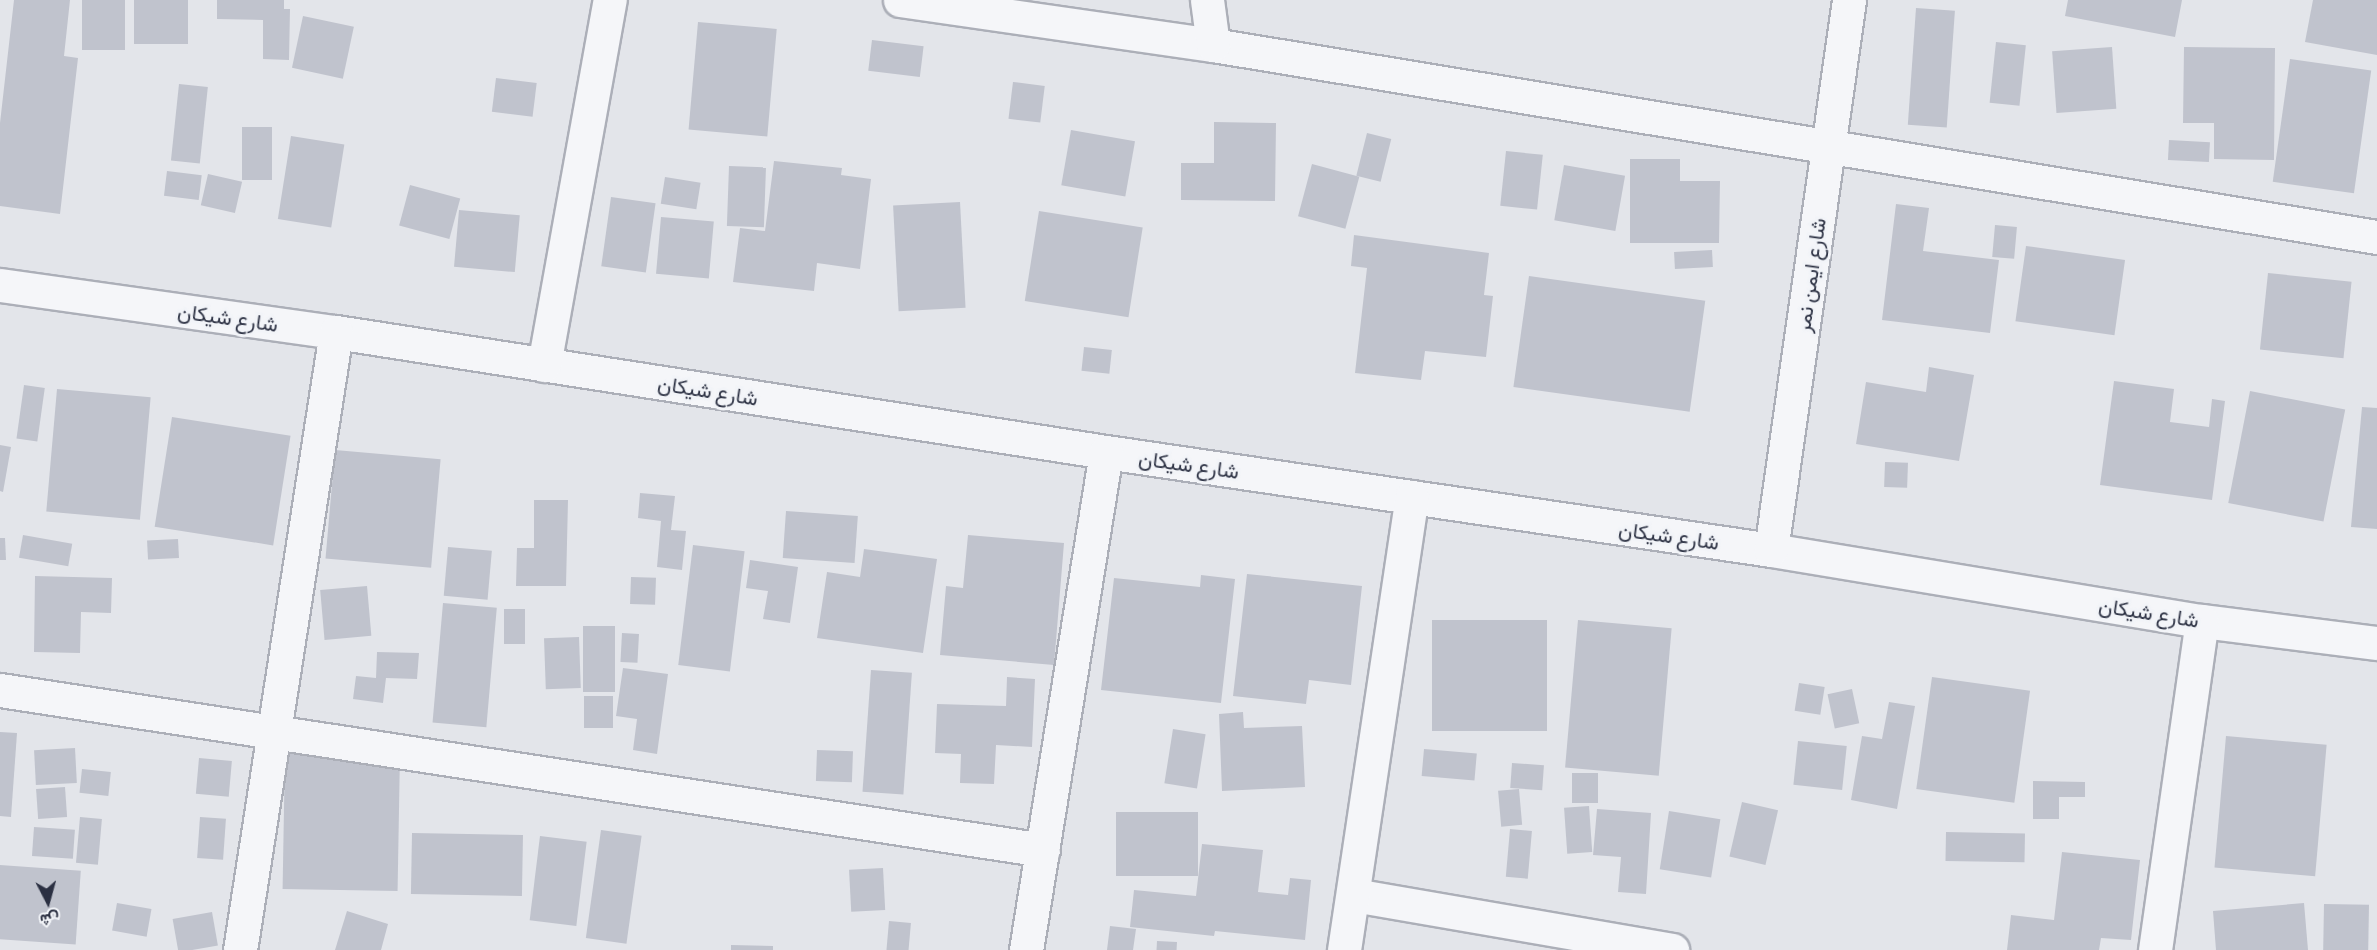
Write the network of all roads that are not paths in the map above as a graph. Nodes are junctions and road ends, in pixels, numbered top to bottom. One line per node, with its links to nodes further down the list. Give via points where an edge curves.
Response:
1 (610, 0): 10 (street)
2 (900, 0): 5 (street)
3 (1207, 0): 5 (street)
4 (1849, 0): 6 (street, شارع ايمن نمر)
5 (1213, 45): 6 (street)
6 (1829, 147): 7 (street); 13 (street, شارع ايمن نمر)
7 (2377, 237)
8 (0, 285): 9 (street, شارع شيكان)
9 (336, 332): 10 (street, شارع شيكان); 17 (street)
10 (544, 365): 11 (street, شارع شيكان)
11 (1106, 452): 12 (street, شارع شيكان); 18 (street)
12 (1412, 497): 13 (street, شارع شيكان); 19 (street)
13 (1771, 550): 14 (street, شارع شيكان)
14 (2202, 621): 15 (street, شارع شيكان); 24 (street)
15 (2377, 643)
16 (0, 690): 17 (street)
17 (274, 730): 18 (street); 20 (street)
18 (1043, 849): 21 (street)
19 (1354, 895): 22 (street); 23 (street)
20 (240, 950)
21 (1026, 950)
22 (1344, 950)
23 (1672, 950)
24 (2155, 950)

